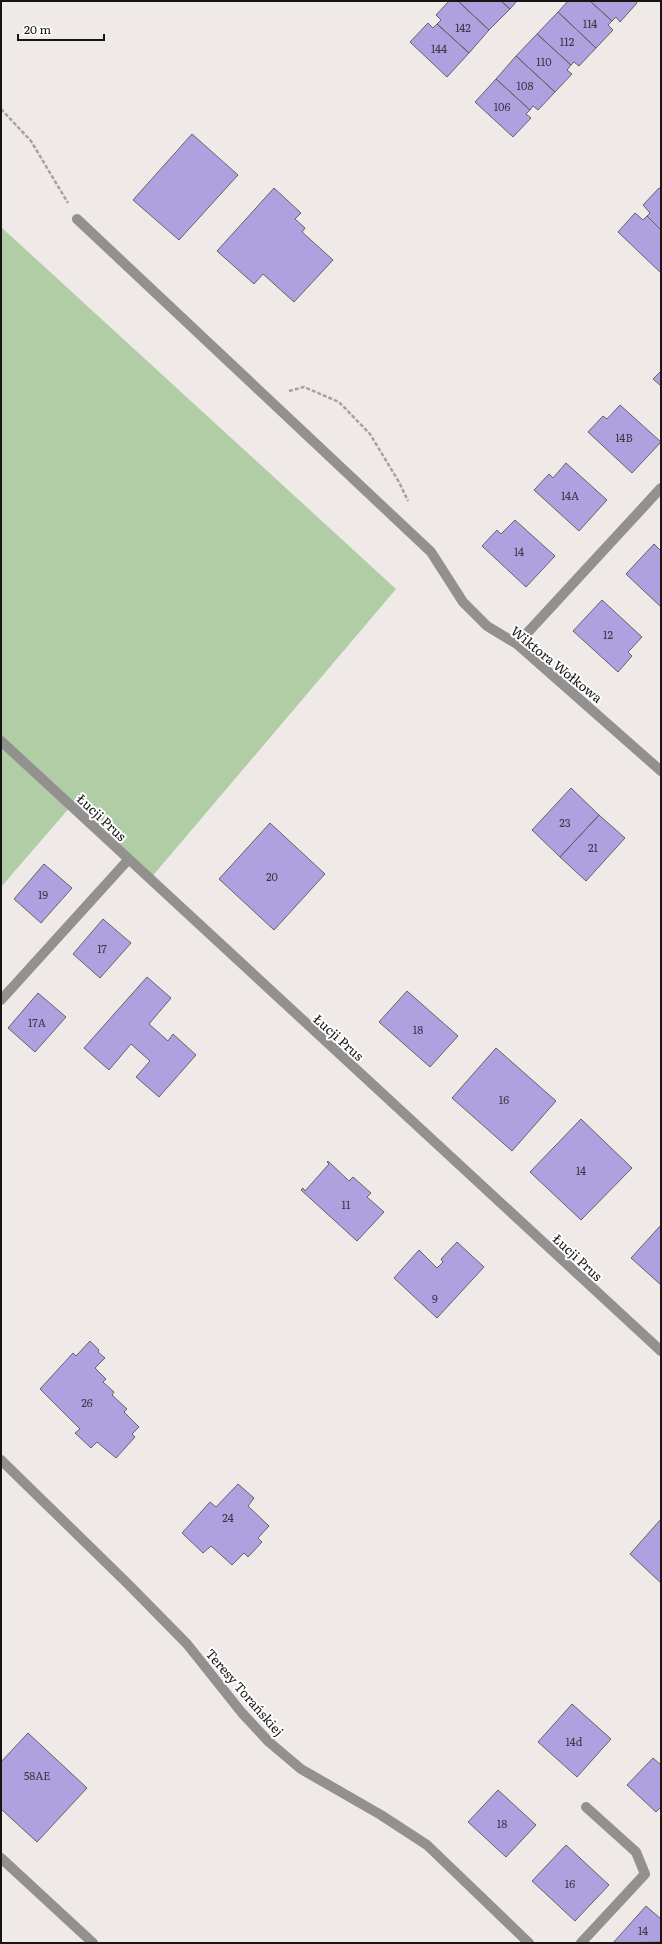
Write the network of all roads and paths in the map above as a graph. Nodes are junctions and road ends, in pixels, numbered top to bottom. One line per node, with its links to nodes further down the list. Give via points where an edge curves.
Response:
1 (1, 109): 2 (path, via 31,141)
2 (77, 219): 3 (street, Wiktora Wołkowa)
3 (266, 396): 5 (path, via 304,387 339,402 370,434); 6 (street, Wiktora Wołkowa, via 431,552 463,602 487,626)
4 (661, 488): 6 (street)
5 (409, 503)
6 (517, 644): 8 (street, Wiktora Wołkowa)
7 (1, 741): 9 (street, Łucji Prus)
8 (661, 770)
9 (128, 860): 10 (street); 11 (street, Łucji Prus)
10 (1, 1000)
11 (661, 1351)
12 (1, 1460): 16 (street, Teresy Torańskiej, via 187,1644 242,1713 269,1742 300,1769 427,1844)
13 (586, 1807): 17 (street, via 636,1852 645,1874)
14 (1, 1858): 15 (street)
15 (93, 1943)
16 (529, 1943)
17 (581, 1943)

